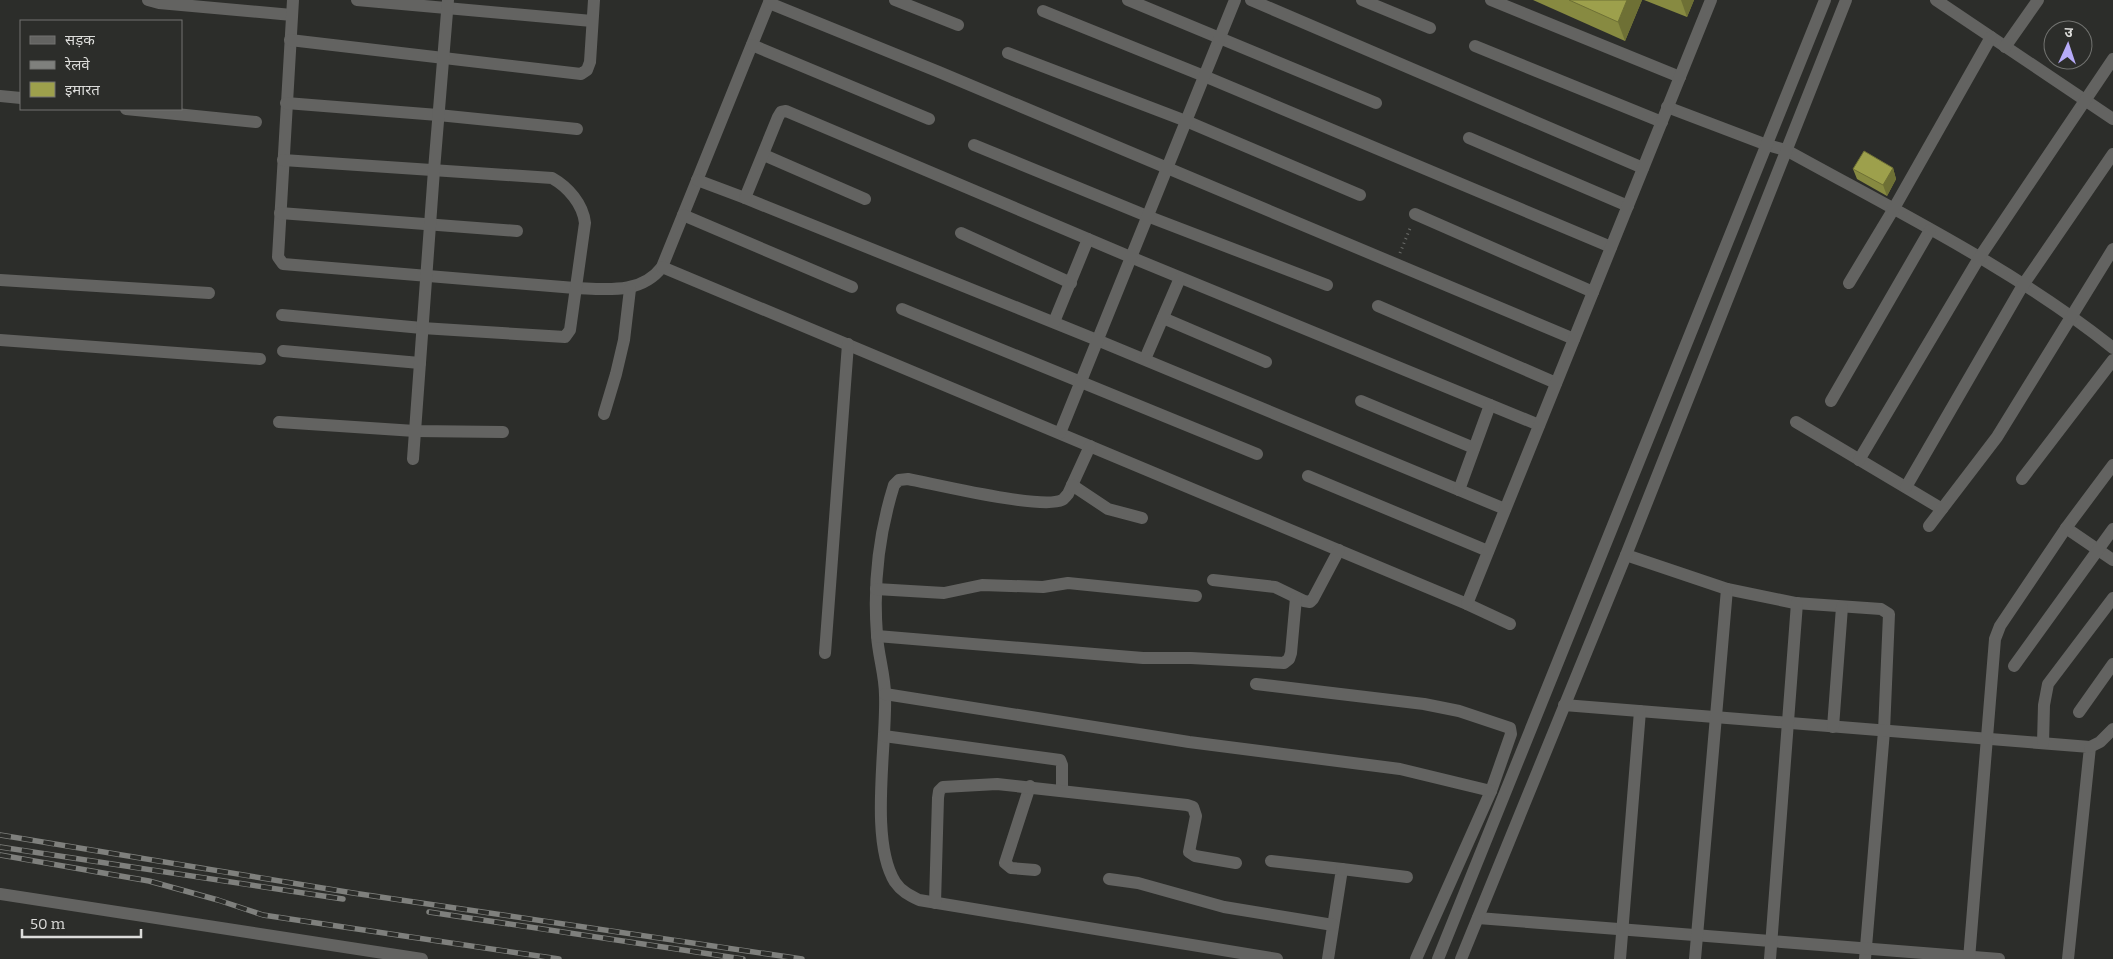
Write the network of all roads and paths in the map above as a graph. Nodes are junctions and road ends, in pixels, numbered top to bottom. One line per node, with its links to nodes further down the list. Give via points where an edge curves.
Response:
1 (148, 0): 19 (street)
2 (293, 0): 19 (street)
3 (357, 0): 17 (street)
4 (594, 0): 20 (street)
5 (895, 0): 21 (street)
6 (1128, 0): 24 (street)
7 (1235, 0): 24 (street)
8 (1251, 0): 56 (street)
9 (1362, 0): 22 (street)
10 (1491, 0): 33 (street)
11 (1711, 0): 33 (street)
12 (1825, 0): 50 (street)
13 (1846, 0): 51 (street)
14 (1936, 0): 23 (street)
15 (2038, 0): 28 (street)
16 (770, 2): 26 (street); 55 (street)
17 (448, 4): 20 (street); 30 (street)
18 (1043, 11): 32 (street)
19 (292, 15): 25 (street)
20 (592, 21): 30 (street, via 590,62 581,74)
21 (958, 25)
22 (1430, 28)
23 (1991, 37): 28 (street); 63 (street)
24 (1220, 38): 32 (street); 38 (street)
25 (290, 40): 30 (street); 37 (street)
26 (752, 45): 42 (street); 58 (street)
27 (1475, 46): 46 (street)
28 (2005, 47): 36 (street)
29 (1008, 53): 44 (street)
30 (444, 57): 41 (street)
31 (2113, 59): 36 (street)
32 (1204, 76): 44 (street); 73 (street)
33 (1680, 77): 39 (street)
34 (0, 96): 35 (street)
35 (20, 98)
36 (2084, 100): 43 (street); 76 (street)
37 (286, 103): 41 (street); 54 (street)
38 (1376, 103)
39 (1667, 107): 46 (street); 50 (street)
40 (136, 110): 45 (street)
41 (438, 115): 47 (street); 57 (street)
42 (929, 119)
43 (2113, 119)
44 (1186, 121): 55 (street); 59 (street)
45 (256, 122)
46 (1662, 122): 56 (street)
47 (577, 129)
48 (1469, 138): 62 (street)
49 (974, 145): 67 (street)
50 (1767, 145): 51 (street); 193 (street)
51 (1786, 150): 63 (street); 141 (street)
52 (2113, 154): 85 (street)
53 (764, 155): 60 (street); 61 (street); 72 (street, via 778,117 786,111)
54 (283, 160): 57 (street); 64 (street)
55 (1167, 168): 67 (street); 77 (street)
56 (1643, 168): 62 (street)
57 (434, 170): 68 (street); 87 (street, via 540,176 562,183 584,213)
58 (697, 180): 60 (street); 66 (street)
59 (1360, 195)
60 (746, 198): 96 (street)
61 (865, 198)
62 (1628, 206): 73 (street)
63 (1893, 210): 69 (street); 83 (street)
64 (280, 214): 68 (street); 79 (street, via 278,257 282,264)
65 (1416, 214): 77 (path); 89 (street)
66 (683, 215): 78 (street); 86 (street)
67 (1147, 216): 75 (street); 84 (street)
68 (430, 223): 70 (street); 79 (street)
69 (1930, 230): 76 (street); 112 (street)
70 (517, 231)
71 (961, 233): 82 (street)
72 (1088, 239): 75 (street); 82 (street)
73 (1612, 247): 89 (street)
74 (2113, 249): 94 (street)
75 (1131, 257): 80 (street); 100 (street)
76 (1979, 258): 85 (street); 125 (street)
77 (1396, 264): 98 (street)
78 (662, 267): 88 (street); 101 (street)
79 (426, 275): 87 (street); 97 (street)
80 (1180, 278): 95 (street); 113 (street)
81 (0, 280): 90 (street)
82 (1071, 283): 96 (street)
83 (1849, 283)
84 (1327, 285)
85 (2023, 285): 94 (street); 130 (street)
86 (852, 287)
87 (575, 288): 88 (street); 97 (street, via 570,330 561,338)
88 (630, 289): 114 (street, via 624,340)
89 (1593, 292): 98 (street)
90 (209, 293)
91 (1378, 306): 110 (street)
92 (902, 309): 109 (street)
93 (282, 315): 97 (street)
94 (2071, 315): 102 (street); 132 (street, via 1997,437)
95 (1162, 318): 105 (street); 107 (street)
96 (1054, 322): 100 (street)
97 (422, 328): 108 (street)
98 (1574, 339): 110 (street)
99 (0, 340): 104 (street)
100 (1098, 340): 105 (street); 109 (street)
101 (848, 344): 120 (street); 154 (street)
102 (2113, 348)
103 (283, 351): 108 (street)
104 (260, 360)
105 (1145, 360): 131 (street)
106 (2113, 360): 128 (street)
107 (1266, 362)
108 (420, 363): 118 (street)
109 (1081, 381): 120 (street); 123 (street)
110 (1556, 383): 117 (street)
111 (1362, 401): 122 (street)
112 (1831, 401)
113 (1490, 405): 117 (street); 122 (street)
114 (604, 414)
115 (279, 422): 118 (street)
116 (1796, 422): 125 (street)
117 (1539, 425): 133 (street)
118 (415, 431): 119 (street); 124 (street)
119 (503, 432)
120 (1060, 433): 121 (street)
121 (1090, 446): 129 (street); 139 (street)
122 (1474, 448): 131 (street)
123 (1257, 454)
124 (413, 460)
125 (1859, 460): 130 (street)
126 (2113, 465): 136 (street)
127 (1308, 476): 140 (street)
128 (2022, 479)
129 (1072, 485): 134 (street, via 1108,509); 144 (street, via 1063,499 1046,502 899,480 894,485 881,532)
130 (1906, 487): 132 (street)
131 (1459, 490): 133 (street)
132 (1942, 508): 135 (street)
133 (1505, 509): 140 (street)
134 (1142, 518)
135 (1929, 526)
136 (2066, 528): 138 (street); 168 (street, via 2000,626 1994,650)
137 (2113, 529): 138 (street)
138 (2097, 549): 142 (street); 156 (street)
139 (1339, 550): 147 (street, via 1313,599 1310,602); 150 (street)
140 (1488, 551): 150 (street)
141 (1626, 556): 145 (street); 159 (street)
142 (2113, 560)
143 (1213, 580): 147 (street, via 1265,585)
144 (876, 589): 146 (street, via 944,593 982,585 1043,587 1068,583); 153 (street)
145 (1727, 590): 149 (street); 162 (street)
146 (1196, 596)
147 (1296, 598): 153 (street, via 1291,653 1284,664 1143,658)
148 (2113, 598): 169 (street, via 2048,684)
149 (1797, 603): 151 (street); 163 (street)
150 (1467, 604): 152 (street)
151 (1842, 606): 164 (street); 166 (street, via 1881,609 1888,614)
152 (1510, 624)
153 (877, 636): 158 (street)
154 (825, 653)
155 (2113, 664): 161 (street)
156 (2014, 666)
157 (1256, 684): 173 (street, via 1424,704 1506,725 1511,734)
158 (885, 694): 167 (street); 173 (street, via 1189,742 1400,769)
159 (1564, 705): 160 (street); 182 (street)
160 (1640, 711): 162 (street); 184 (street)
161 (2079, 712)
162 (1716, 718): 163 (street); 185 (street)
163 (1789, 723): 164 (street); 186 (street)
164 (1833, 727): 166 (street)
165 (2113, 729): 170 (street)
166 (1884, 731): 168 (street); 187 (street)
167 (884, 736): 172 (street, via 1060,760); 181 (street, via 881,806 886,858 895,881 905,893)
168 (1986, 738): 169 (street); 188 (street)
169 (2043, 743): 170 (street)
170 (2090, 747): 199 (street)
171 (1030, 786): 172 (street); 177 (street, via 1005,863 1011,868); 181 (street, via 997,784 944,787 939,791)
172 (1062, 791): 175 (street, via 1187,805 1196,811 1189,852 1195,856)
173 (1491, 791): 192 (street)
174 (1271, 861): 176 (street)
175 (1236, 863)
176 (1342, 869): 178 (street); 183 (street)
177 (1035, 870)
178 (1407, 877)
179 (1109, 879): 183 (street, via 1144,884 1224,906)
180 (0, 894): 189 (street)
181 (935, 903): 190 (street)
182 (1478, 918): 184 (street); 194 (street)
183 (1333, 925): 191 (street)
184 (1623, 929): 185 (street); 195 (street)
185 (1696, 935): 186 (street); 196 (street)
186 (1772, 941): 187 (street); 197 (street)
187 (1865, 954): 188 (street)
188 (1969, 958): 198 (street)
189 (422, 959)
190 (1277, 959)
191 (1328, 959)
192 (1416, 959)
193 (1438, 959)
194 (1461, 959)
195 (1620, 959)
196 (1695, 959)
197 (1770, 959)
198 (2000, 959)
199 (2068, 959)

